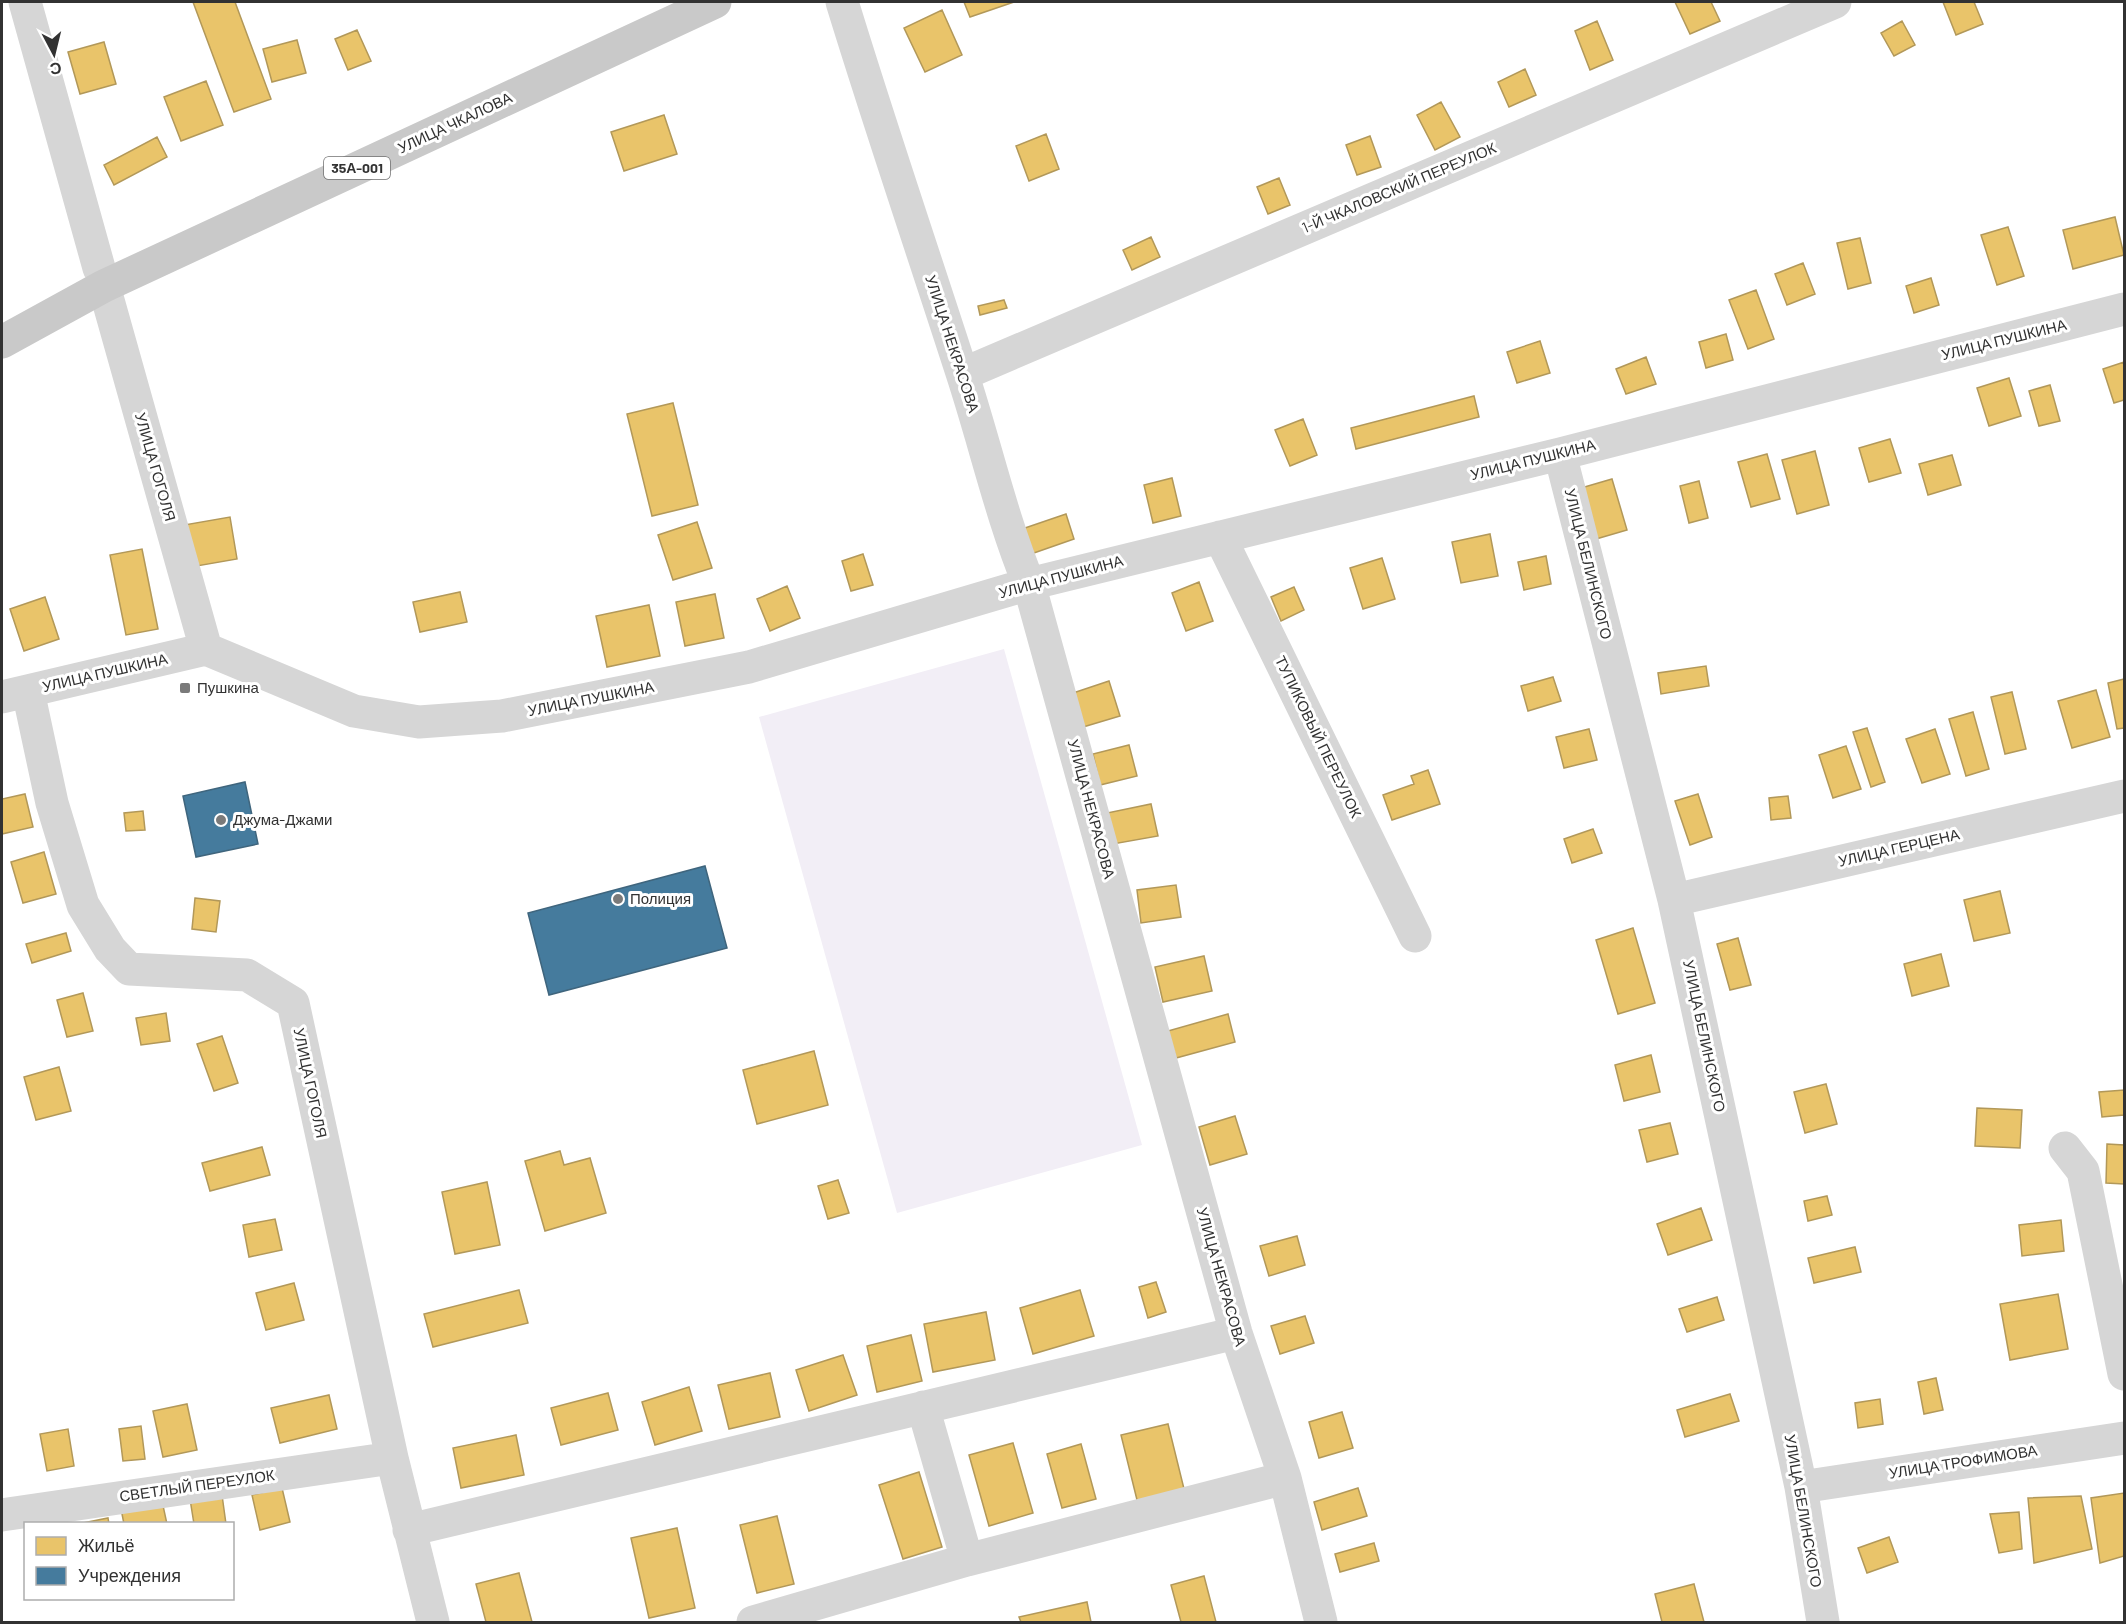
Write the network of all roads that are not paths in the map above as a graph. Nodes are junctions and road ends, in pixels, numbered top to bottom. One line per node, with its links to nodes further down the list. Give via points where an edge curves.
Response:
1 (25, 2): 6 (street, УЛИЦА ГОГОЛЯ)
2 (672, 2): 6 (main road, УЛИЦА ЧКАЛОВА / 35А-001)
3 (715, 2): 6 (main road, УЛИЦА ЧКАЛОВА / 35А-001)
4 (842, 2): 10 (street, УЛИЦА НЕКРАСОВА)
5 (1835, 2): 10 (street, 1-Й ЧКАЛОВСКИЙ ПЕРЕУЛОК)
6 (101, 277): 8 (main road, УЛИЦА ЧКАЛОВА / 35А-001); 9 (main road, УЛИЦА ЧКАЛОВА / 35А-001); 14 (street, УЛИЦА ГОГОЛЯ)
7 (2124, 309): 11 (street, УЛИЦА ПУШКИНА)
8 (2, 322)
9 (2, 342)
10 (963, 374): 13 (street, УЛИЦА НЕКРАСОВА)
11 (1560, 454): 12 (street, УЛИЦА ПУШКИНА); 17 (street, УЛИЦА БЕЛИНСКОГО)
12 (1220, 537): 13 (street, УЛИЦА ПУШКИНА); 18 (street, ТУПИКОВЫЙ ПЕРЕУЛОК)
13 (1029, 584): 14 (street, УЛИЦА ПУШКИНА, via 749,667 502,716 419,722 354,711); 20 (street, УЛИЦА НЕКРАСОВА)
14 (206, 649): 15 (street, УЛИЦА ПУШКИНА)
15 (15, 694): 24 (street, УЛИЦА ГОГОЛЯ, via 83,905 110,949 129,969 247,975 293,1003)
16 (2124, 796): 17 (street, УЛИЦА ГЕРЦЕНА)
17 (1674, 900): 26 (street, УЛИЦА БЕЛИНСКОГО)
18 (1415, 936)
19 (2065, 1149): 21 (street, via 2083,1171)
20 (1236, 1333): 22 (street); 25 (street, УЛИЦА НЕКРАСОВА)
21 (2124, 1374)
22 (923, 1407): 28 (street); 29 (street)
23 (2124, 1438): 26 (street, УЛИЦА ТРОФИМОВА)
24 (392, 1458): 27 (street, СВЕТЛЫЙ ПЕРЕУЛОК); 28 (street, УЛИЦА ГОГОЛЯ)
25 (1285, 1478): 29 (street); 32 (street, УЛИЦА НЕКРАСОВА)
26 (1801, 1486): 33 (street, УЛИЦА БЕЛИНСКОГО)
27 (2, 1515)
28 (409, 1530): 30 (street, УЛИЦА ГОГОЛЯ)
29 (967, 1560): 31 (street)
30 (434, 1623)
31 (753, 1623)
32 (1321, 1623)
33 (1823, 1623)

